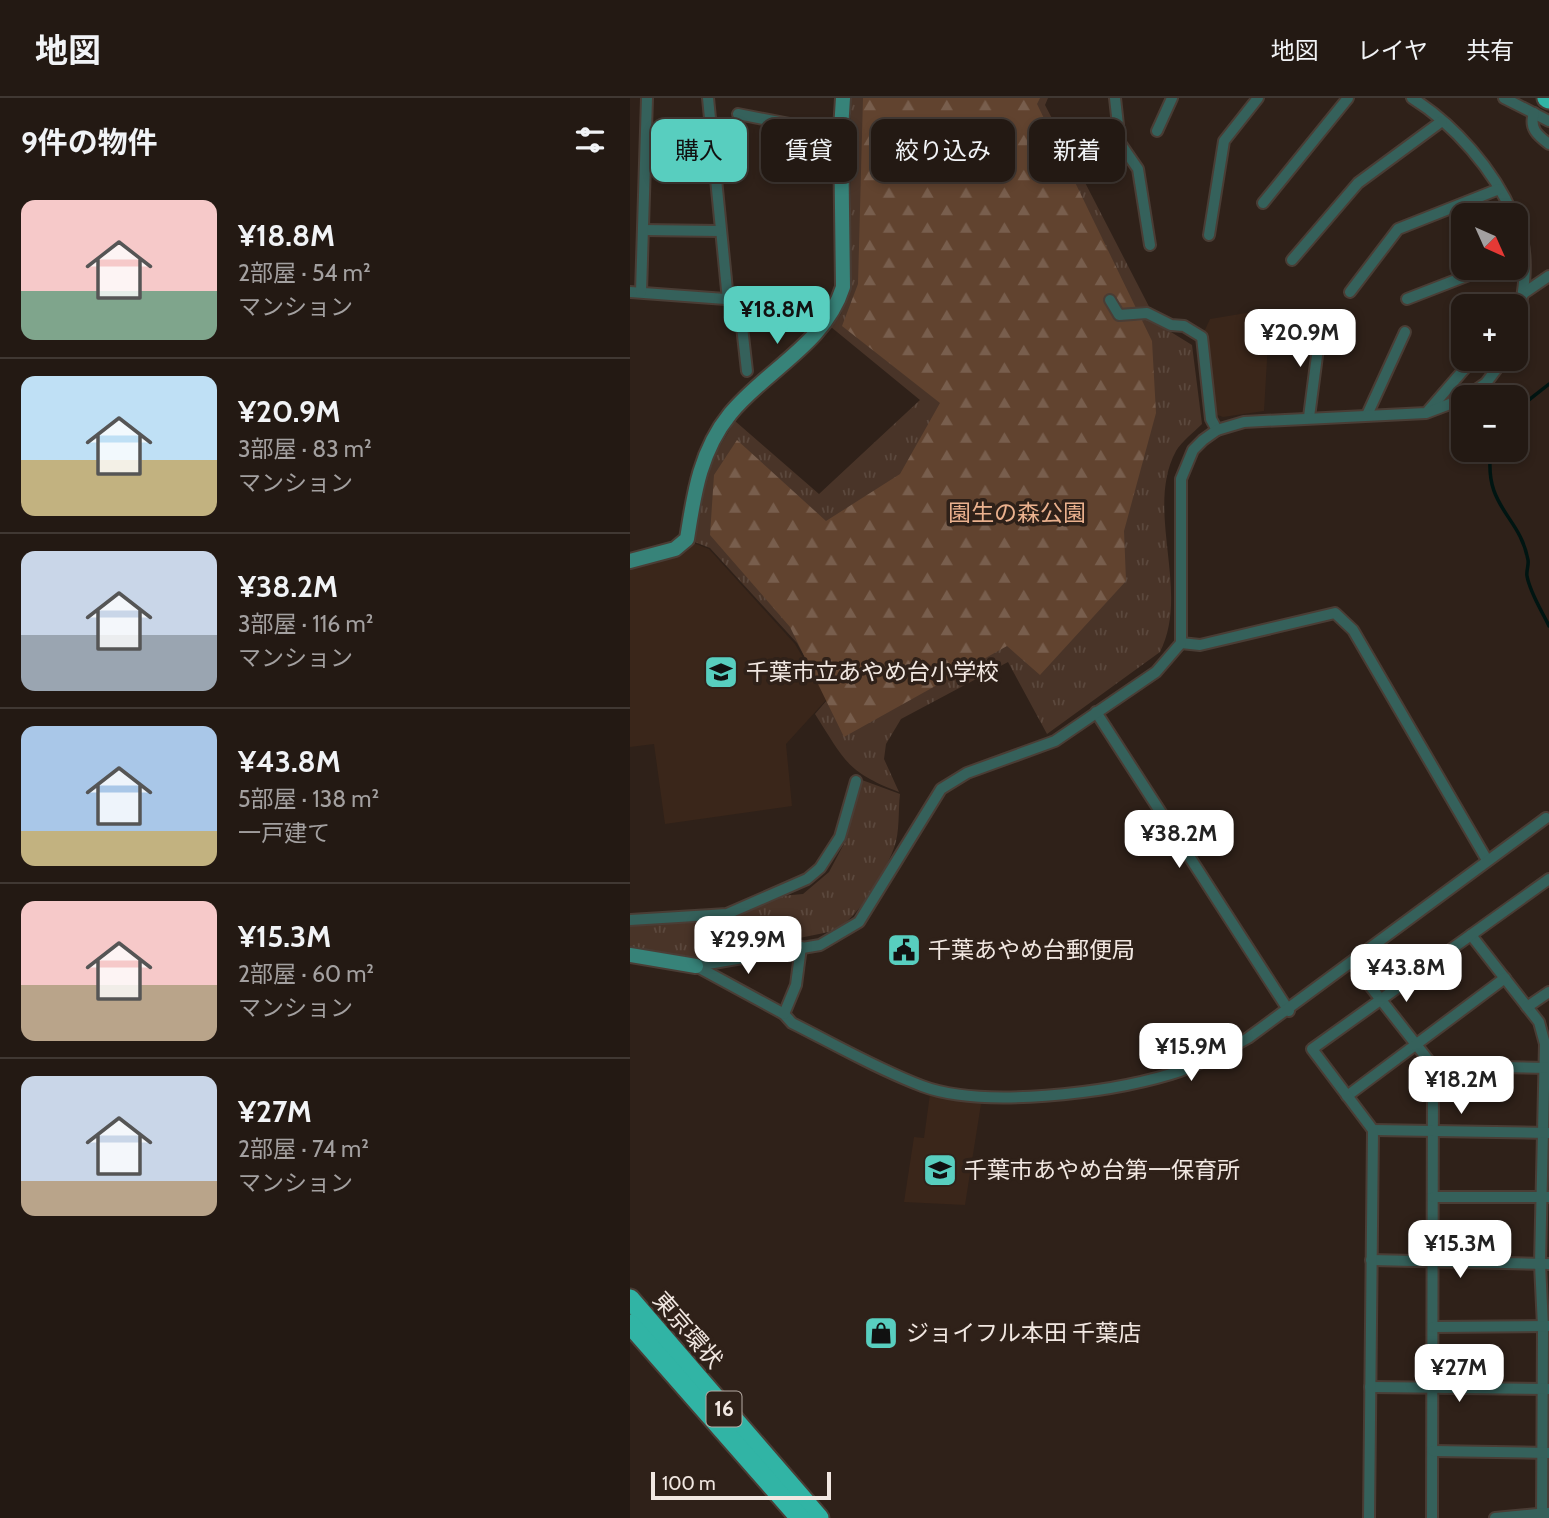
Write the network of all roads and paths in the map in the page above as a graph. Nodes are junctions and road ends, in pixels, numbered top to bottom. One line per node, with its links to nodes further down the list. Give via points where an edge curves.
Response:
1 (647, 98): 22 (street)
2 (708, 98): 23 (street)
3 (843, 98): 13 (street)
4 (1115, 98): 25 (street, via 1121,143 1138,169)
5 (1172, 98): 16 (street)
6 (1258, 98): 24 (street, via 1224,141)
7 (1348, 98): 20 (street)
8 (1412, 98): 14 (street)
9 (1504, 98): 10 (street)
10 (1534, 113): 15 (street); 17 (street, via 1534,131)
11 (738, 114): 12 (street)
12 (764, 119)
13 (842, 119)
14 (1442, 121): 19 (street); 26 (street, via 1358,183)
15 (1549, 121)
16 (1157, 131)
17 (1549, 144)
18 (842, 182): 47 (street, via 843,287 834,310 818,331 731,413 715,436 698,475 687,539 675,549)
19 (1499, 189): 21 (street); 31 (street, via 1398,229)
20 (1263, 203)
21 (1507, 203)
22 (643, 230): 23 (street); 30 (street)
23 (720, 231): 34 (street)
24 (1209, 235)
25 (1150, 246)
26 (1292, 260)
27 (1549, 276): 32 (street)
28 (1456, 280): 33 (street)
29 (1523, 280): 32 (street)
30 (635, 292): 34 (street)
31 (1350, 292)
32 (1524, 293)
33 (1407, 299)
34 (728, 300): 38 (street, via 739,300)
35 (1110, 300): 46 (street, via 1119,315 1147,313 1202,337 1211,419)
36 (1321, 325): 45 (street)
37 (1405, 332): 44 (street)
38 (747, 371)
39 (1463, 371): 43 (street)
40 (1495, 371): 41 (street)
41 (1483, 385)
42 (1451, 403): 43 (street)
43 (1426, 413): 44 (street)
44 (1367, 415): 45 (street)
45 (1309, 417): 46 (street, via 1244,422)
46 (1217, 430): 48 (street, via 1193,450 1181,479)
47 (630, 561)
48 (1181, 643): 49 (street, via 1156,671); 52 (street, via 1200,645 1335,613 1353,630)
49 (1096, 712): 56 (street, via 1055,741 967,773 941,789 859,922 820,945); 64 (street)
50 (856, 781): 54 (street, via 840,837 807,879 727,914)
51 (1546, 818): 52 (street)
52 (1487, 860): 58 (street)
53 (1549, 878): 55 (street)
54 (630, 920)
55 (1471, 935): 60 (street); 62 (street)
56 (801, 947): 59 (street); 65 (street, via 796,985)
57 (630, 955): 59 (street)
58 (1352, 963): 62 (street); 64 (street)
59 (696, 966): 65 (street)
60 (1504, 978): 63 (street); 66 (street)
61 (1549, 992): 63 (street)
62 (1382, 998): 66 (street); 69 (street, via 1312,1049)
63 (1527, 1007): 68 (street, via 1544,1033)
64 (1289, 1011): 65 (street, via 1212,1059 1169,1075 1079,1092 999,1098 970,1098 923,1086 792,1023)
65 (784, 1014)
66 (1418, 1046): 67 (street); 69 (street)
67 (1433, 1066): 68 (street); 71 (street)
68 (1547, 1068): 72 (street)
69 (1347, 1096): 70 (street)
70 (1373, 1130): 71 (street); 75 (street)
71 (1432, 1131): 72 (street); 73 (street)
72 (1546, 1133): 74 (street)
73 (1433, 1197): 74 (street); 76 (street)
74 (1546, 1197): 77 (street)
75 (1371, 1260): 76 (street); 82 (street)
76 (1432, 1264): 77 (street); 81 (street)
77 (1545, 1264): 80 (street)
78 (630, 1300): 89 (highway, 東京環状 / 16)
79 (630, 1324): 88 (highway, 東京環状 / 16)
80 (1546, 1326): 81 (street); 84 (street)
81 (1433, 1328): 83 (street)
82 (1370, 1387): 83 (street); 90 (street)
83 (1433, 1388): 84 (street); 85 (street)
84 (1546, 1389): 86 (street)
85 (1433, 1451): 86 (street); 91 (street)
86 (1545, 1452): 87 (street)
87 (1544, 1515): 92 (street)
88 (800, 1518)
89 (819, 1518)
90 (1369, 1518)
91 (1432, 1518)
92 (1494, 1518)

